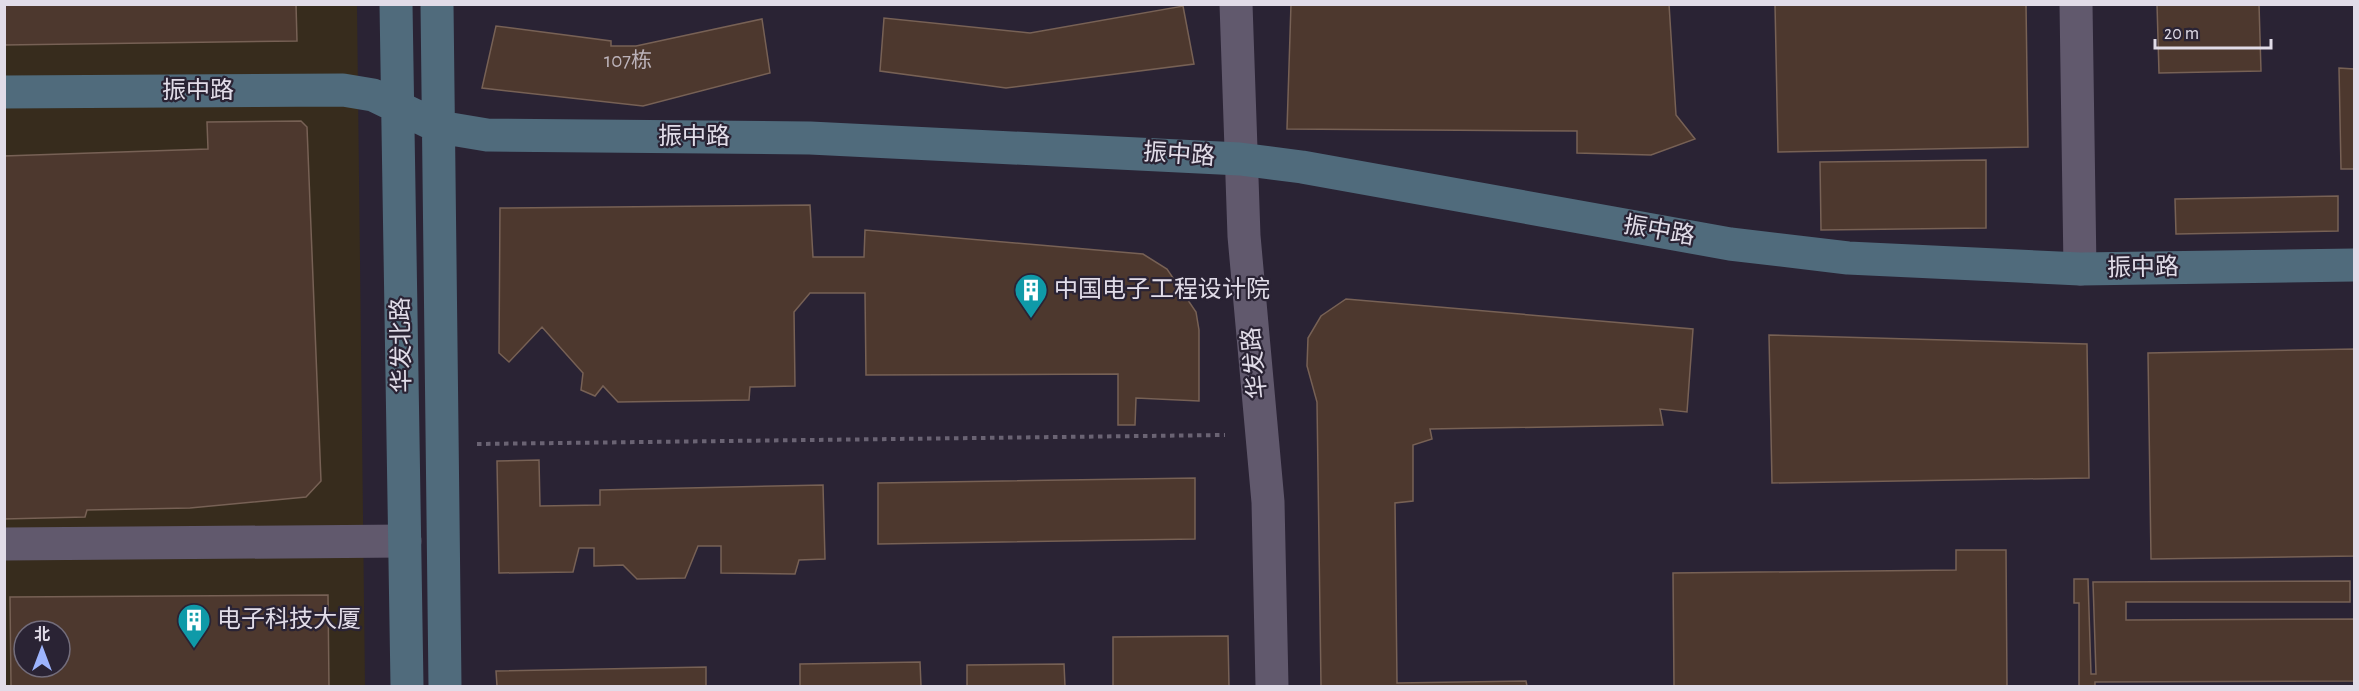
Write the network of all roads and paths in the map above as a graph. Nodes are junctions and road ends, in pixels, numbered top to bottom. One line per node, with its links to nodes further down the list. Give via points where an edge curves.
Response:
1 (396, 4): 6 (street, 华发北路)
2 (438, 4): 7 (street, 华发北路)
3 (1236, 4): 8 (street, 华发路)
4 (2076, 4): 10 (street)
5 (4, 92): 6 (street, 振中路, via 343,90 373,95)
6 (398, 108): 7 (street, 振中路); 13 (street, 华发北路)
7 (439, 128): 8 (street, 振中路, via 488,135 810,138); 12 (street, 华发北路)
8 (1240, 159): 10 (street, 振中路, via 1781,251); 11 (street, 华发路, via 1247,282)
9 (2355, 266): 10 (street, 振中路)
10 (2080, 269)
11 (1263, 434): 12 (path); 17 (street, 华发路, via 1271,560)
12 (443, 444): 16 (street, 华发北路)
13 (405, 541): 14 (street); 15 (street, 华发北路)
14 (4, 544)
15 (407, 687)
16 (445, 687)
17 (1272, 687)

